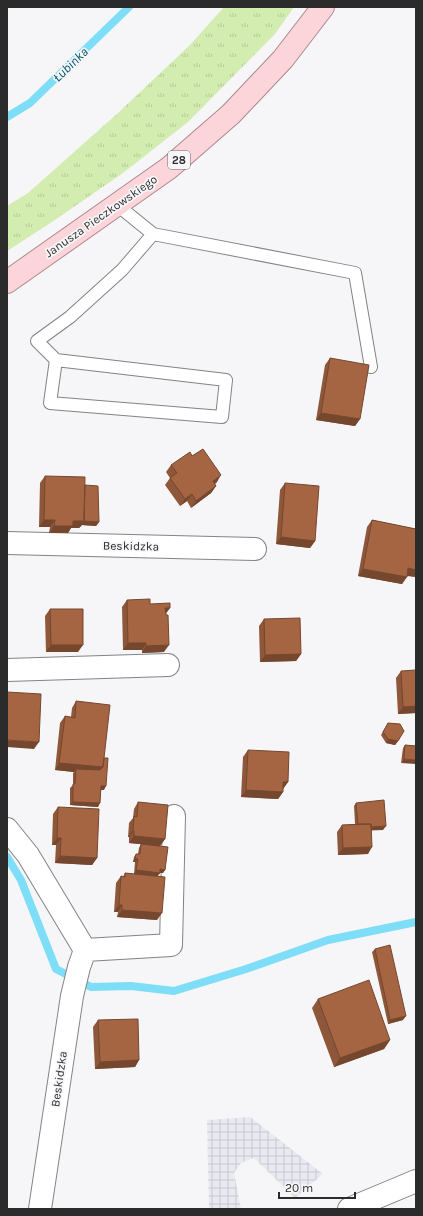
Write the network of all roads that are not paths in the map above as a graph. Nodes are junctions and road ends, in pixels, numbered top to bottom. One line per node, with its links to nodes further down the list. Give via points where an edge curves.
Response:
1 (323, 7): 2 (main road, Janusza Pieczkowskiego / 28, via 283,59 231,114 169,168)
2 (116, 204): 3 (lane); 4 (main road, Janusza Pieczkowskiego / 28)
3 (153, 234): 5 (lane, via 105,286 70,317 37,341); 6 (lane, via 355,273)
4 (7, 282)
5 (56, 360): 5 (lane, via 226,380 222,417 50,403)
6 (371, 367)
7 (7, 543): 8 (street, Beskidzka)
8 (256, 548)
9 (168, 665): 10 (street)
10 (7, 670)
11 (174, 816): 13 (street, via 171,945)
12 (7, 829): 13 (street, via 28,855)
13 (82, 959): 15 (street, Beskidzka, via 72,996)
14 (416, 1181): 16 (street)
15 (40, 1209)
16 (349, 1209)

